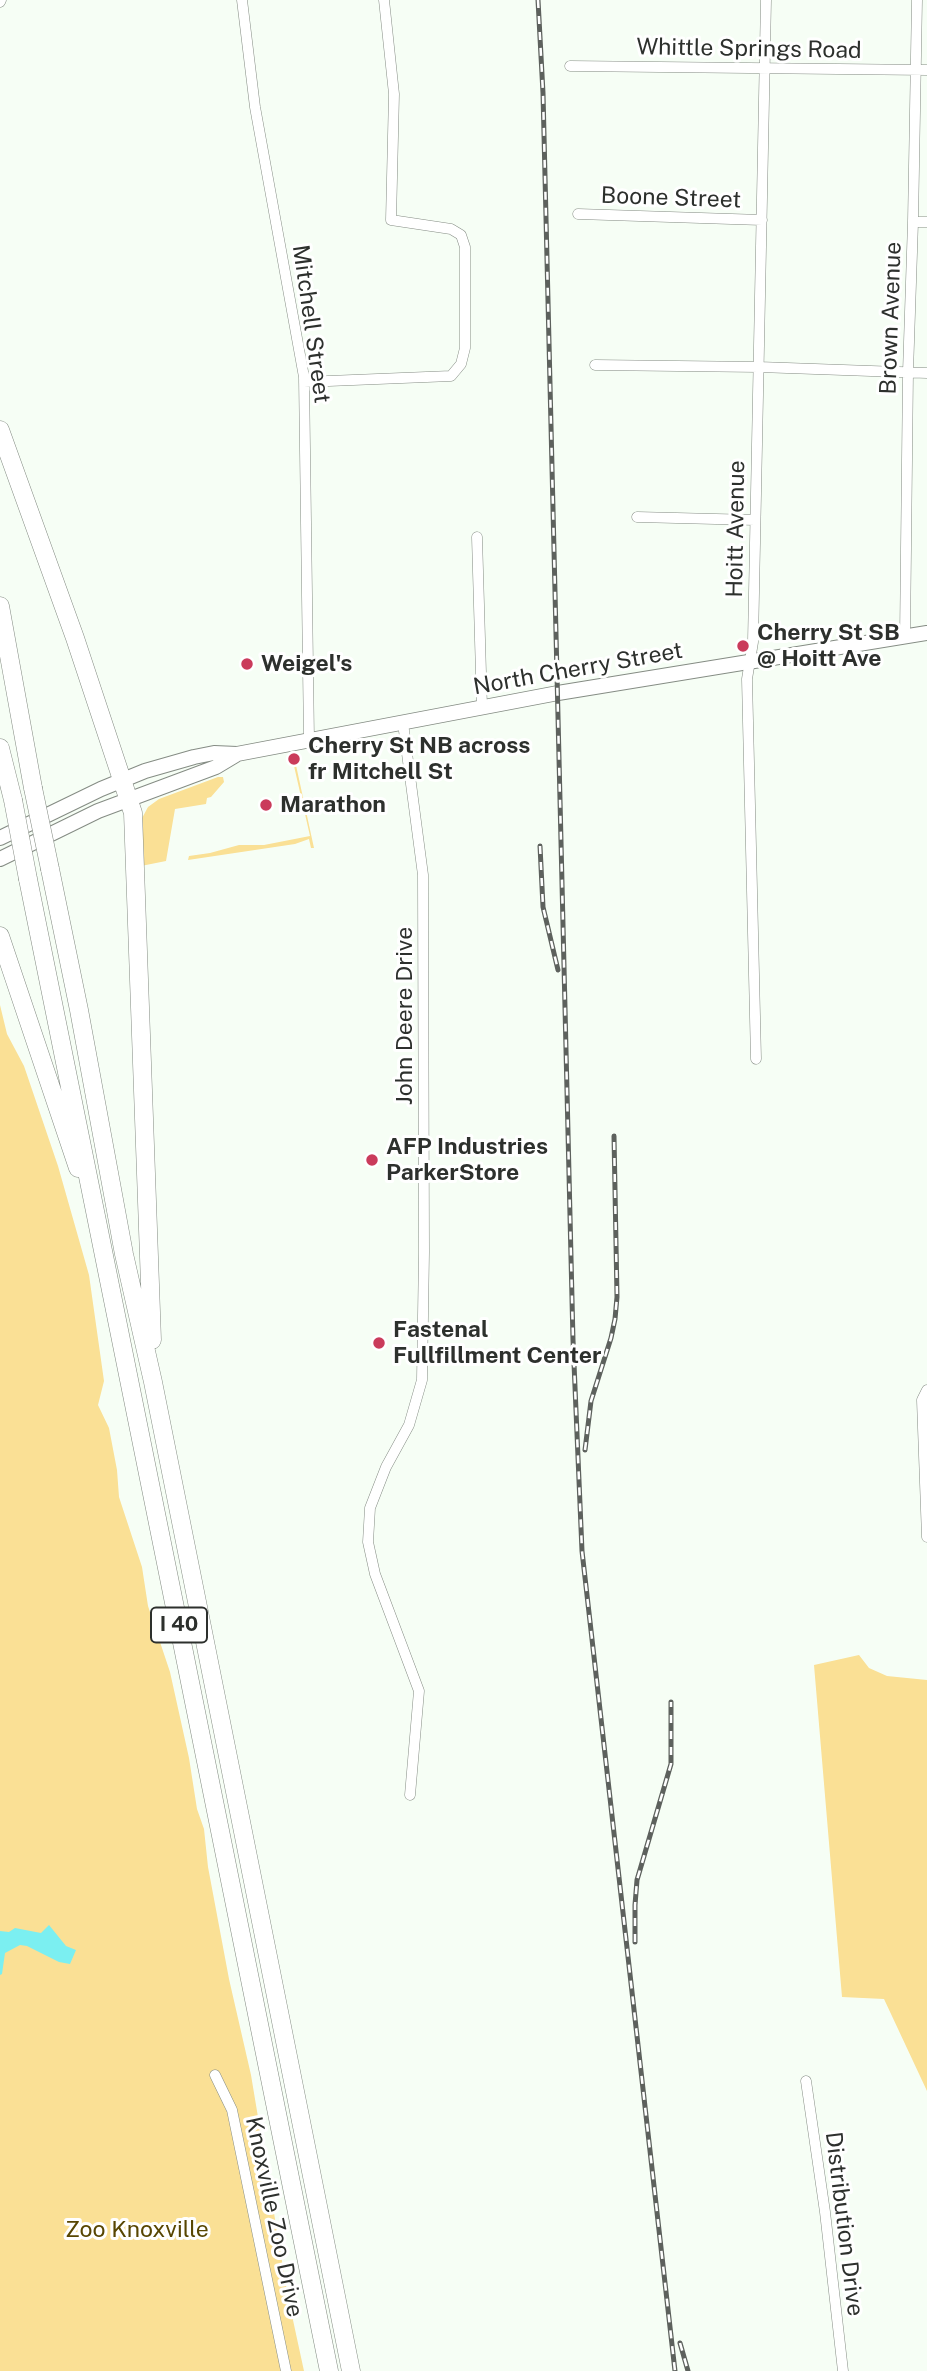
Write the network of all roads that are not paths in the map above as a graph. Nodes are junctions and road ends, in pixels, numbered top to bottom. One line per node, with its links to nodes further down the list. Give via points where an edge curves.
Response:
1 (242, 0): 17 (street, Mitchell Street, via 255,107)
2 (384, 0): 17 (street, via 394,94 391,220 451,229 461,235 465,247 465,348 461,364 451,376)
3 (766, 0): 6 (street, Hoitt Avenue)
4 (917, 0): 8 (street, Brown Avenue)
5 (570, 66): 6 (street, Whittle Springs Road)
6 (765, 68): 8 (street, Whittle Springs Road); 10 (street, Hoitt Avenue)
7 (927, 70): 8 (street, Whittle Springs Road)
8 (915, 71): 11 (street, Brown Avenue)
9 (578, 214): 10 (street, Boone Street)
10 (762, 220): 14 (street, Hoitt Avenue)
11 (913, 222): 12 (street); 15 (street, Brown Avenue)
12 (927, 222)
13 (594, 365): 14 (street)
14 (759, 367): 15 (street); 20 (street, Hoitt Avenue)
15 (908, 372): 16 (street); 24 (street, Brown Avenue)
16 (927, 373)
17 (304, 383): 28 (street, Mitchell Street)
18 (0, 430): 31 (highway)
19 (637, 517): 20 (street)
20 (755, 520): 25 (street, Hoitt Avenue)
21 (477, 537): 26 (street)
22 (0, 606): 38 (highway, I 40, bridge, via 124,1254)
23 (927, 633): 24 (street, North Cherry Street)
24 (905, 637): 25 (street, North Cherry Street)
25 (749, 664): 26 (street, North Cherry Street); 36 (street, Hoitt Avenue)
26 (482, 708): 27 (street, North Cherry Street)
27 (403, 723): 28 (street, North Cherry Street); 41 (street, John Deere Drive, via 424,875 422,1380 409,1425 370,1508 368,1542 375,1574 419,1691)
28 (309, 740): 30 (street, North Cherry Street)
29 (0, 748): 37 (highway, I 40, bridge)
30 (237, 754): 31 (street, North Cherry Street, via 194,757); 32 (street, North Cherry Street)
31 (123, 780): 32 (highway); 33 (street, North Cherry Street)
32 (130, 799): 34 (street, North Cherry Street); 38 (highway)
33 (0, 838)
34 (0, 859)
35 (0, 936): 37 (highway)
36 (756, 1059)
37 (100, 1229): 45 (highway, I 40)
38 (153, 1382): 46 (highway, I 40)
39 (927, 1390): 40 (street, via 922,1400)
40 (927, 1537)
41 (410, 1795)
42 (215, 2075): 44 (street, Knoxville Zoo Drive, via 236,2123)
43 (806, 2081): 47 (street, Distribution Drive)
44 (286, 2371)
45 (329, 2371)
46 (351, 2371)
47 (843, 2371)

